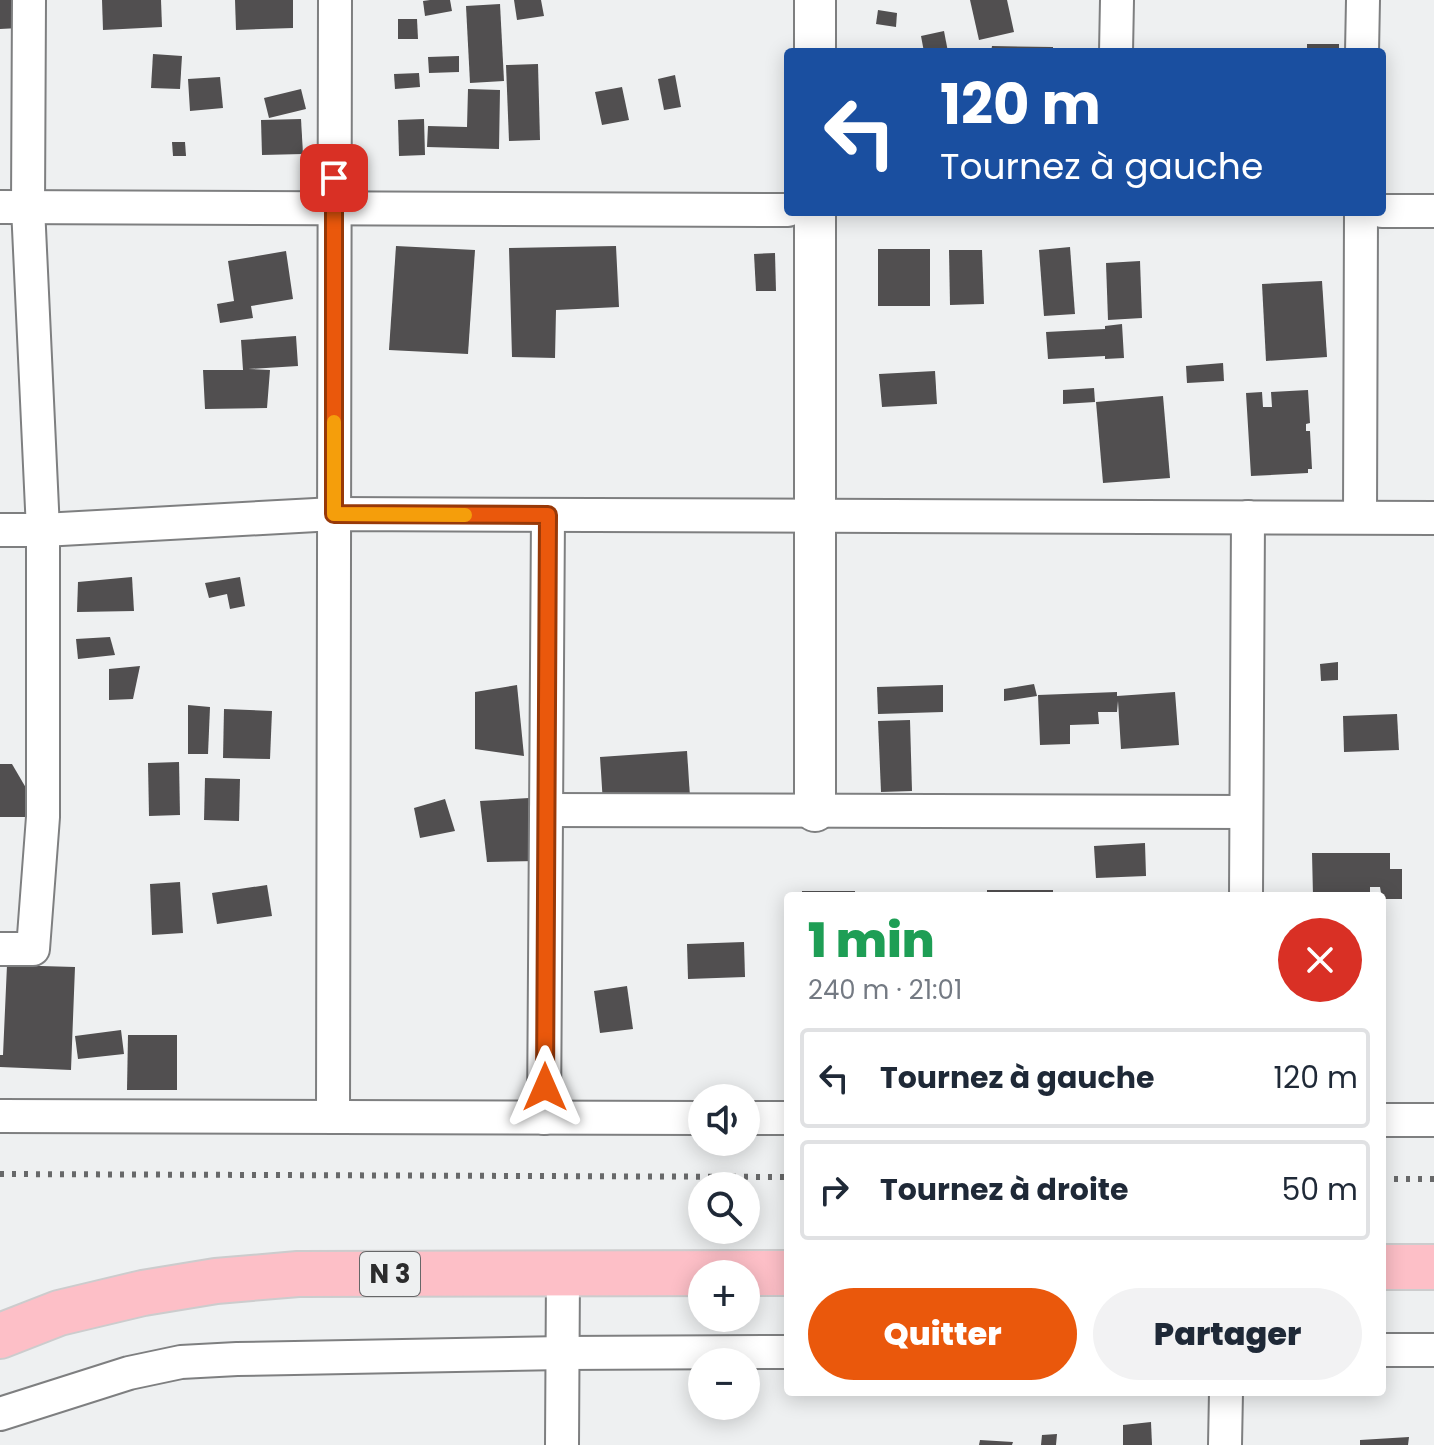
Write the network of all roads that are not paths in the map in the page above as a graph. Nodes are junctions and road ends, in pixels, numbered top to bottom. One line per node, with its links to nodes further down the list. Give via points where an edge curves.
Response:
1 (29, 0): 9 (street)
2 (335, 0): 10 (street)
3 (815, 0): 6 (street)
4 (1117, 0): 7 (street)
5 (1363, 0): 8 (street)
6 (815, 48)
7 (1116, 48)
8 (1362, 48)
9 (14, 207): 10 (street); 23 (street)
10 (334, 208): 11 (street); 16 (street)
11 (784, 210)
12 (1386, 211): 13 (street)
13 (1434, 211)
14 (815, 216): 18 (street)
15 (1361, 216): 20 (street)
16 (334, 514): 17 (street); 23 (street); 30 (street)
17 (548, 515): 18 (street); 24 (street)
18 (815, 516): 19 (street); 25 (street)
19 (1248, 517): 20 (street); 26 (street)
20 (1360, 517): 21 (street)
21 (1434, 518)
22 (0, 530): 23 (street)
23 (43, 530): 28 (street, via 43,817 33,949)
24 (546, 810): 25 (street); 31 (street)
25 (815, 811): 26 (street)
26 (1246, 812): 27 (street)
27 (1246, 892)
28 (0, 949)
29 (0, 1116): 30 (street)
30 (333, 1117): 31 (street)
31 (544, 1118): 32 (street)
32 (688, 1118)
33 (760, 1118): 34 (street)
34 (784, 1118)
35 (1386, 1120): 36 (street)
36 (1434, 1120)
37 (1386, 1267): 38 (main road)
38 (1434, 1267)
39 (784, 1273): 40 (main road, N 3)
40 (563, 1274): 41 (main road, N 3, via 298,1274 216,1281 59,1313); 45 (street)
41 (0, 1336)
42 (1386, 1350): 43 (street)
43 (1434, 1350)
44 (784, 1352): 45 (street)
45 (563, 1353): 47 (street, via 181,1362); 48 (street)
46 (1226, 1396): 49 (street)
47 (0, 1414)
48 (562, 1445)
49 (1225, 1445)

